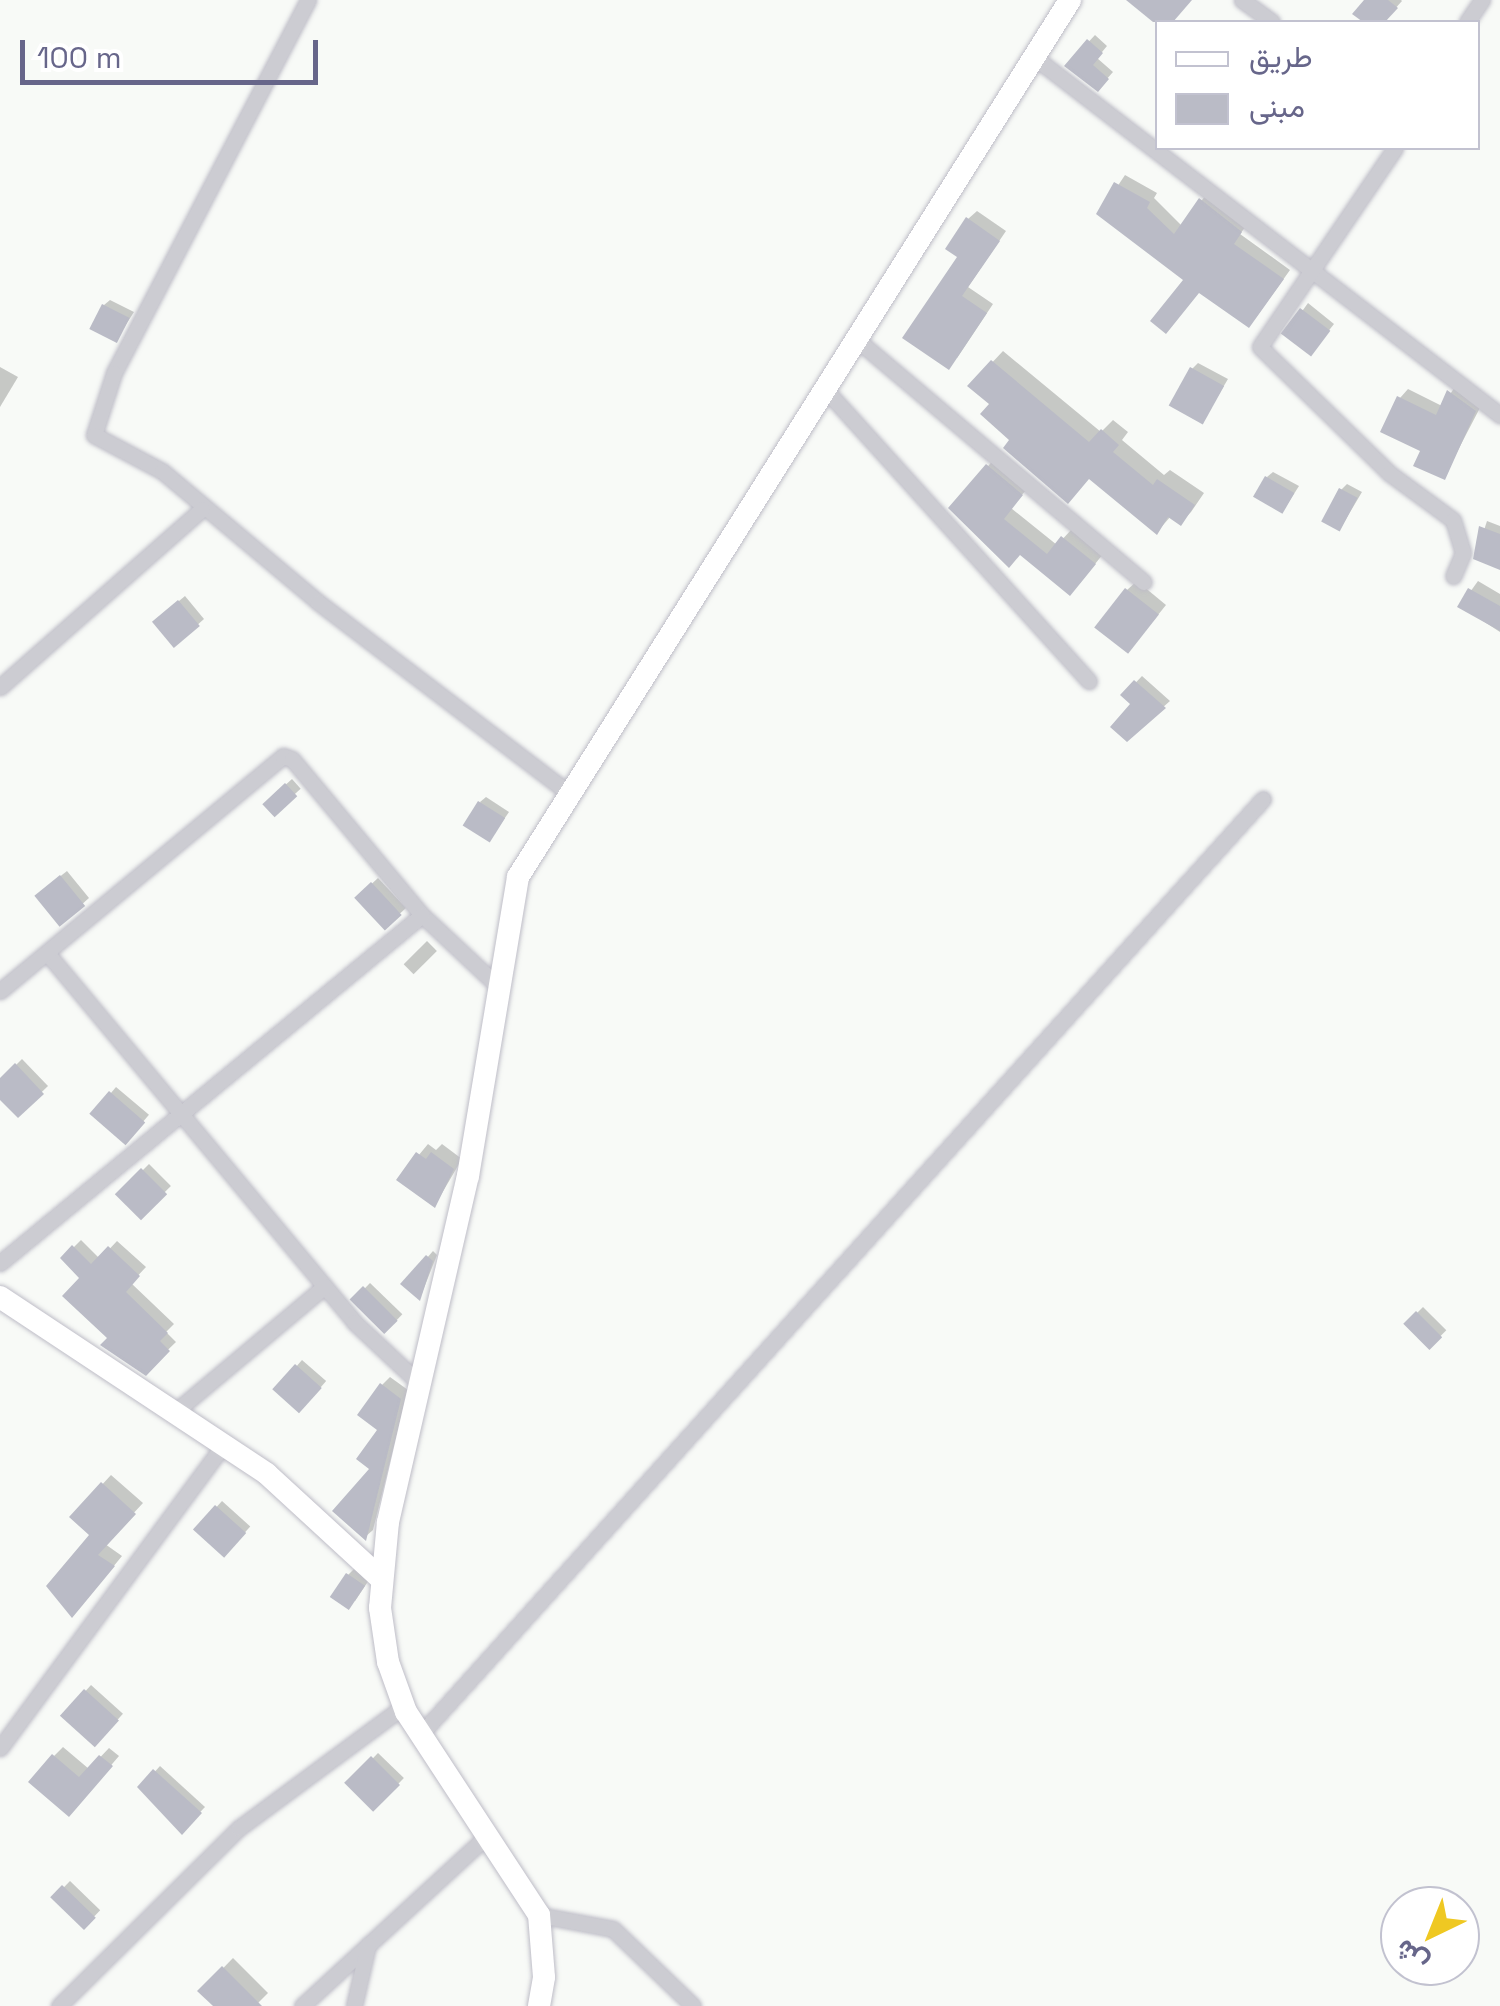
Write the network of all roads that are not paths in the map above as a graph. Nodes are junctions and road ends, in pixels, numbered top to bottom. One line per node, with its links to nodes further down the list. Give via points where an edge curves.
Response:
1 (308, 0): 13 (street, via 114,373 94,424 100,443 162,472)
2 (1070, 0): 5 (street)
3 (1242, 0): 4 (street)
4 (1269, 20)
5 (1034, 57): 6 (street); 10 (street)
6 (1155, 148)
7 (1157, 150): 9 (street)
8 (1393, 150): 9 (street)
9 (1312, 267): 12 (street); 14 (street, via 1260,347 1378,463 1454,520 1463,553)
10 (855, 338): 11 (street); 15 (street)
11 (824, 388): 16 (street); 18 (street)
12 (1500, 415)
13 (202, 508): 17 (street); 18 (street)
14 (1453, 576)
15 (1144, 582)
16 (1089, 681)
17 (0, 688)
18 (567, 792): 22 (street, via 518,876)
19 (1264, 799): 33 (street)
20 (422, 915): 21 (street, via 292,759 282,756); 22 (street); 24 (street)
21 (47, 953): 23 (street); 24 (street)
22 (498, 986): 28 (street, via 468,1176)
23 (0, 991)
24 (181, 1114): 25 (street); 26 (street)
25 (0, 1263)
26 (325, 1286): 28 (street); 29 (street)
27 (0, 1296): 29 (street)
28 (420, 1384): 31 (street)
29 (176, 1411): 30 (street)
30 (224, 1444): 31 (street, via 322,1519); 34 (street)
31 (380, 1580): 32 (street, via 383,1636)
32 (404, 1706): 33 (street); 38 (street, via 238,1828)
33 (419, 1736): 35 (street)
34 (0, 1748)
35 (487, 1836): 36 (street); 37 (street)
36 (539, 1915): 41 (street); 42 (street, via 613,1930)
37 (368, 1945): 39 (street); 40 (street)
38 (60, 2006)
39 (302, 2006)
40 (354, 2006)
41 (539, 2006)
42 (692, 2006)

